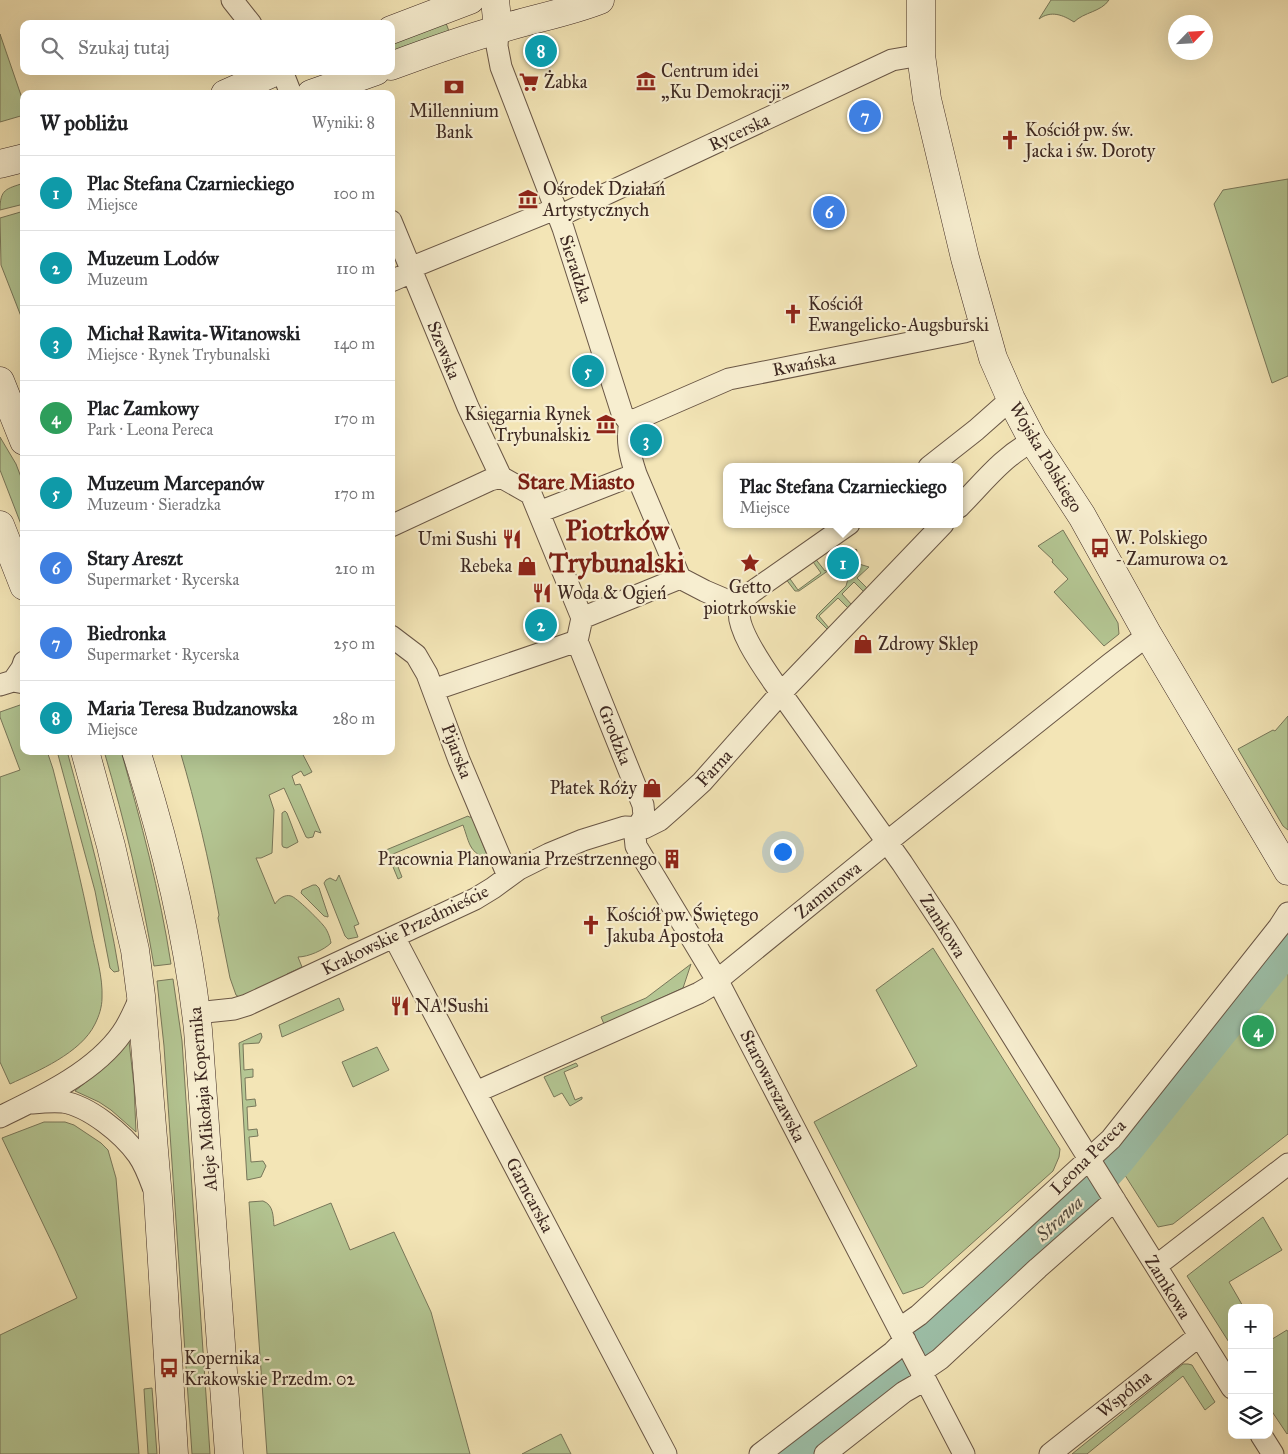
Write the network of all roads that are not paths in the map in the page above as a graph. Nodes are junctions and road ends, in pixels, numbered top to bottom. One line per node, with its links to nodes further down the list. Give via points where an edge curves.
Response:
1 (232, 0): 7 (street)
2 (470, 0): 8 (main road)
3 (495, 0): 9 (main road)
4 (600, 0): 6 (main road, via 569,11)
5 (921, 0): 10 (main road, Wojska Polskiego)
6 (528, 11): 9 (main road)
7 (248, 20)
8 (395, 28)
9 (498, 29): 11 (main road); 20 (street, Sieradzka, via 497,46 502,67)
10 (921, 55): 20 (street, Rycerska, via 892,60); 24 (main road, Wojska Polskiego, via 940,156)
11 (395, 65)
12 (268, 75): 16 (main road)
13 (284, 75): 17 (street)
14 (368, 75): 15 (main road)
15 (344, 88)
16 (233, 90)
17 (289, 90)
18 (20, 159): 19 (main road)
19 (0, 164)
20 (557, 212): 22 (street, Rycerska); 27 (street, Sieradzka, via 622,413)
21 (395, 231): 22 (street, Szewska)
22 (411, 270): 23 (street, Rycerska); 32 (street, Szewska)
23 (395, 278)
24 (983, 326): 26 (main road, Wojska Polskiego); 27 (street, Rwańska, via 729,379)
25 (0, 381): 28 (main road)
26 (1011, 399): 29 (main road, Wojska Polskiego); 30 (street)
27 (630, 422): 31 (street, via 628,440)
28 (20, 431)
29 (1033, 441): 33 (street, via 1001,464); 43 (main road, Wojska Polskiego, via 1082,516)
30 (933, 463)
31 (636, 474): 34 (street); 40 (street)
32 (501, 477): 34 (street, via 531,494); 35 (street)
33 (963, 503)
34 (540, 512): 42 (street)
35 (395, 524)
36 (0, 525): 39 (main road)
37 (843, 528): 41 (street, via 752,592)
38 (939, 528): 49 (street, Farna)
39 (20, 576)
40 (680, 578): 41 (street); 42 (street)
41 (740, 606): 49 (street, Zamkowa, via 738,616 742,630)
42 (582, 618): 45 (street)
43 (1148, 635): 53 (street, Zamurowa); 54 (main road, Wojska Polskiego)
44 (395, 639): 48 (street, Pijarska, via 416,655)
45 (577, 641): 48 (street); 52 (street, Grodzka, via 643,805 644,816)
46 (20, 671): 47 (street)
47 (12, 683)
48 (433, 690): 55 (street, Pijarska)
49 (781, 693): 52 (street, Farna, via 678,805 660,820 644,828); 53 (street, Zamkowa)
50 (86, 755): 59 (main road, via 135,950)
51 (137, 755): 60 (main road, Aleje Mikołaja Kopernika, via 171,874)
52 (637, 827): 55 (street, Krakowskie Przedmieście, via 625,827 584,840 529,863); 58 (street, Starowarszawska, via 636,846)
53 (887, 842): 58 (street, Zamurowa); 64 (street, Zamkowa, via 945,928)
54 (1288, 871)
55 (508, 876): 57 (street, Krakowskie Przedmieście, via 475,899)
56 (1288, 913): 64 (street, Leona Pereca)
57 (394, 937): 60 (street, Krakowskie Przedmieście, via 244,1006); 61 (street, Garncarska)
58 (718, 981): 61 (street, Zamurowa, via 700,993); 70 (street, Starowarszawska)
59 (141, 996): 62 (street, via 122,1033 107,1050 84,1071); 67 (main road)
60 (196, 1013): 74 (main road, Aleje Mikołaja Kopernika)
61 (476, 1092): 75 (street, Garncarska)
62 (29, 1104): 63 (street); 67 (street, via 62,1102 97,1117 138,1155)
63 (0, 1117)
64 (1090, 1163): 66 (street, Zamkowa); 70 (street, Leona Pereca, via 919,1316)
65 (1288, 1164): 68 (street)
66 (1110, 1193): 68 (street, Zamkowa); 70 (street, Leona Pereca, via 1045,1262 940,1359)
67 (158, 1198): 73 (main road)
68 (1156, 1266): 69 (street, Zamkowa)
69 (1199, 1336): 71 (street, Zamkowa); 79 (street, Wspólna)
70 (913, 1355): 76 (street, Leona Pereca, via 893,1352); 77 (street, Leona Pereca, via 904,1392); 78 (street, Starowarszawska)
71 (1228, 1382)
72 (1264, 1439): 80 (street)
73 (174, 1454)
74 (229, 1454)
75 (666, 1454)
76 (760, 1454)
77 (825, 1454)
78 (964, 1454)
79 (1050, 1454)
80 (1273, 1454)

